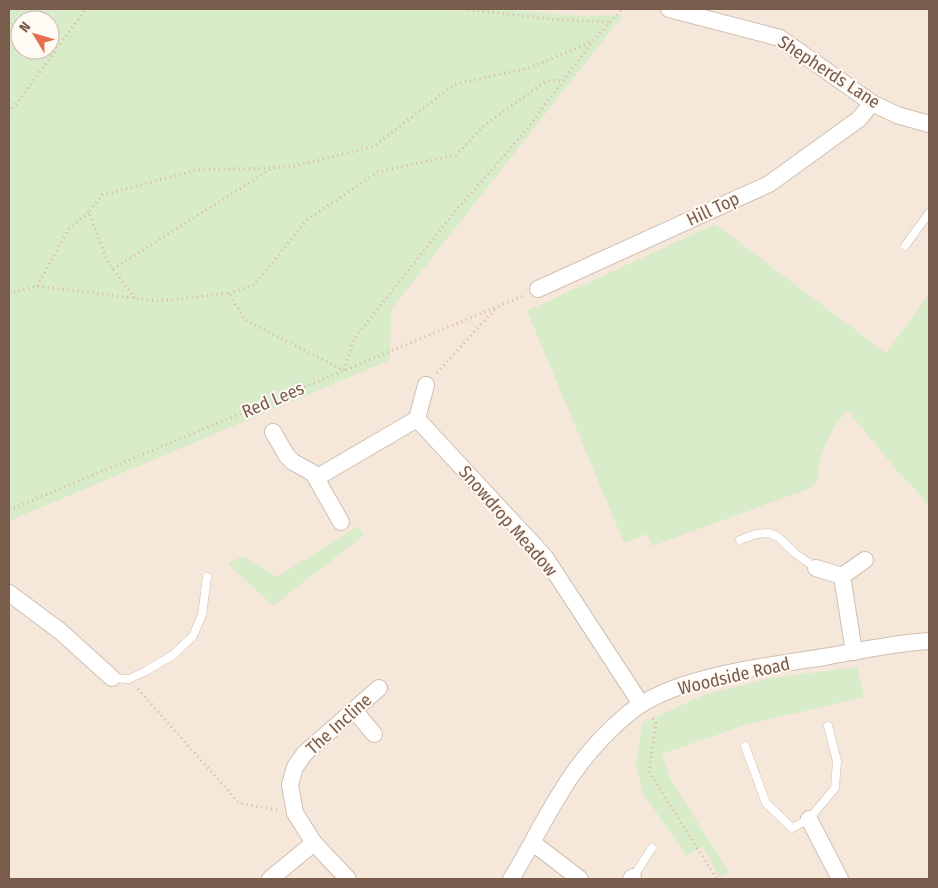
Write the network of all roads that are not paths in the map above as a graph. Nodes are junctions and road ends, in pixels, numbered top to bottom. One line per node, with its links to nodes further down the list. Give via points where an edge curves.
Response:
1 (670, 9): 2 (street, Shepherds Lane, via 780,38)
2 (872, 103): 3 (street, Shepherds Lane, via 897,115); 6 (street, Hill Top, via 859,119 769,184)
3 (929, 124)
4 (929, 213): 5 (lane)
5 (905, 246)
6 (538, 290)
7 (426, 384): 8 (street)
8 (417, 419): 10 (street); 22 (street, Snowdrop Meadow, via 545,557)
9 (273, 432): 10 (street, via 287,456)
10 (316, 478): 11 (street)
11 (341, 522)
12 (740, 540): 14 (lane, via 769,533)
13 (865, 560): 15 (street)
14 (816, 568): 15 (street)
15 (842, 576): 19 (street)
16 (207, 577): 20 (lane, via 202,615 193,636 173,655 146,671 129,679)
17 (9, 593): 20 (street, via 60,631)
18 (929, 641): 19 (street, Woodside Road)
19 (854, 652): 22 (street, Woodside Road, via 729,673 677,687)
20 (112, 678)
21 (379, 688): 23 (street, The Incline)
22 (641, 704): 29 (street, Woodside Road, via 605,735 578,766)
23 (354, 710): 25 (street); 28 (street, The Incline, via 305,753 295,767 290,785 295,813)
24 (828, 726): 27 (lane, via 837,761 834,788)
25 (374, 734)
26 (745, 746): 27 (lane, via 766,803 792,828)
27 (809, 819): 36 (street)
28 (314, 843): 32 (street); 33 (street, The Incline)
29 (533, 843): 34 (street, Woodside Road); 35 (street)
30 (652, 848): 31 (lane)
31 (632, 878)
32 (270, 879)
33 (348, 879)
34 (511, 879)
35 (580, 879)
36 (840, 879)

